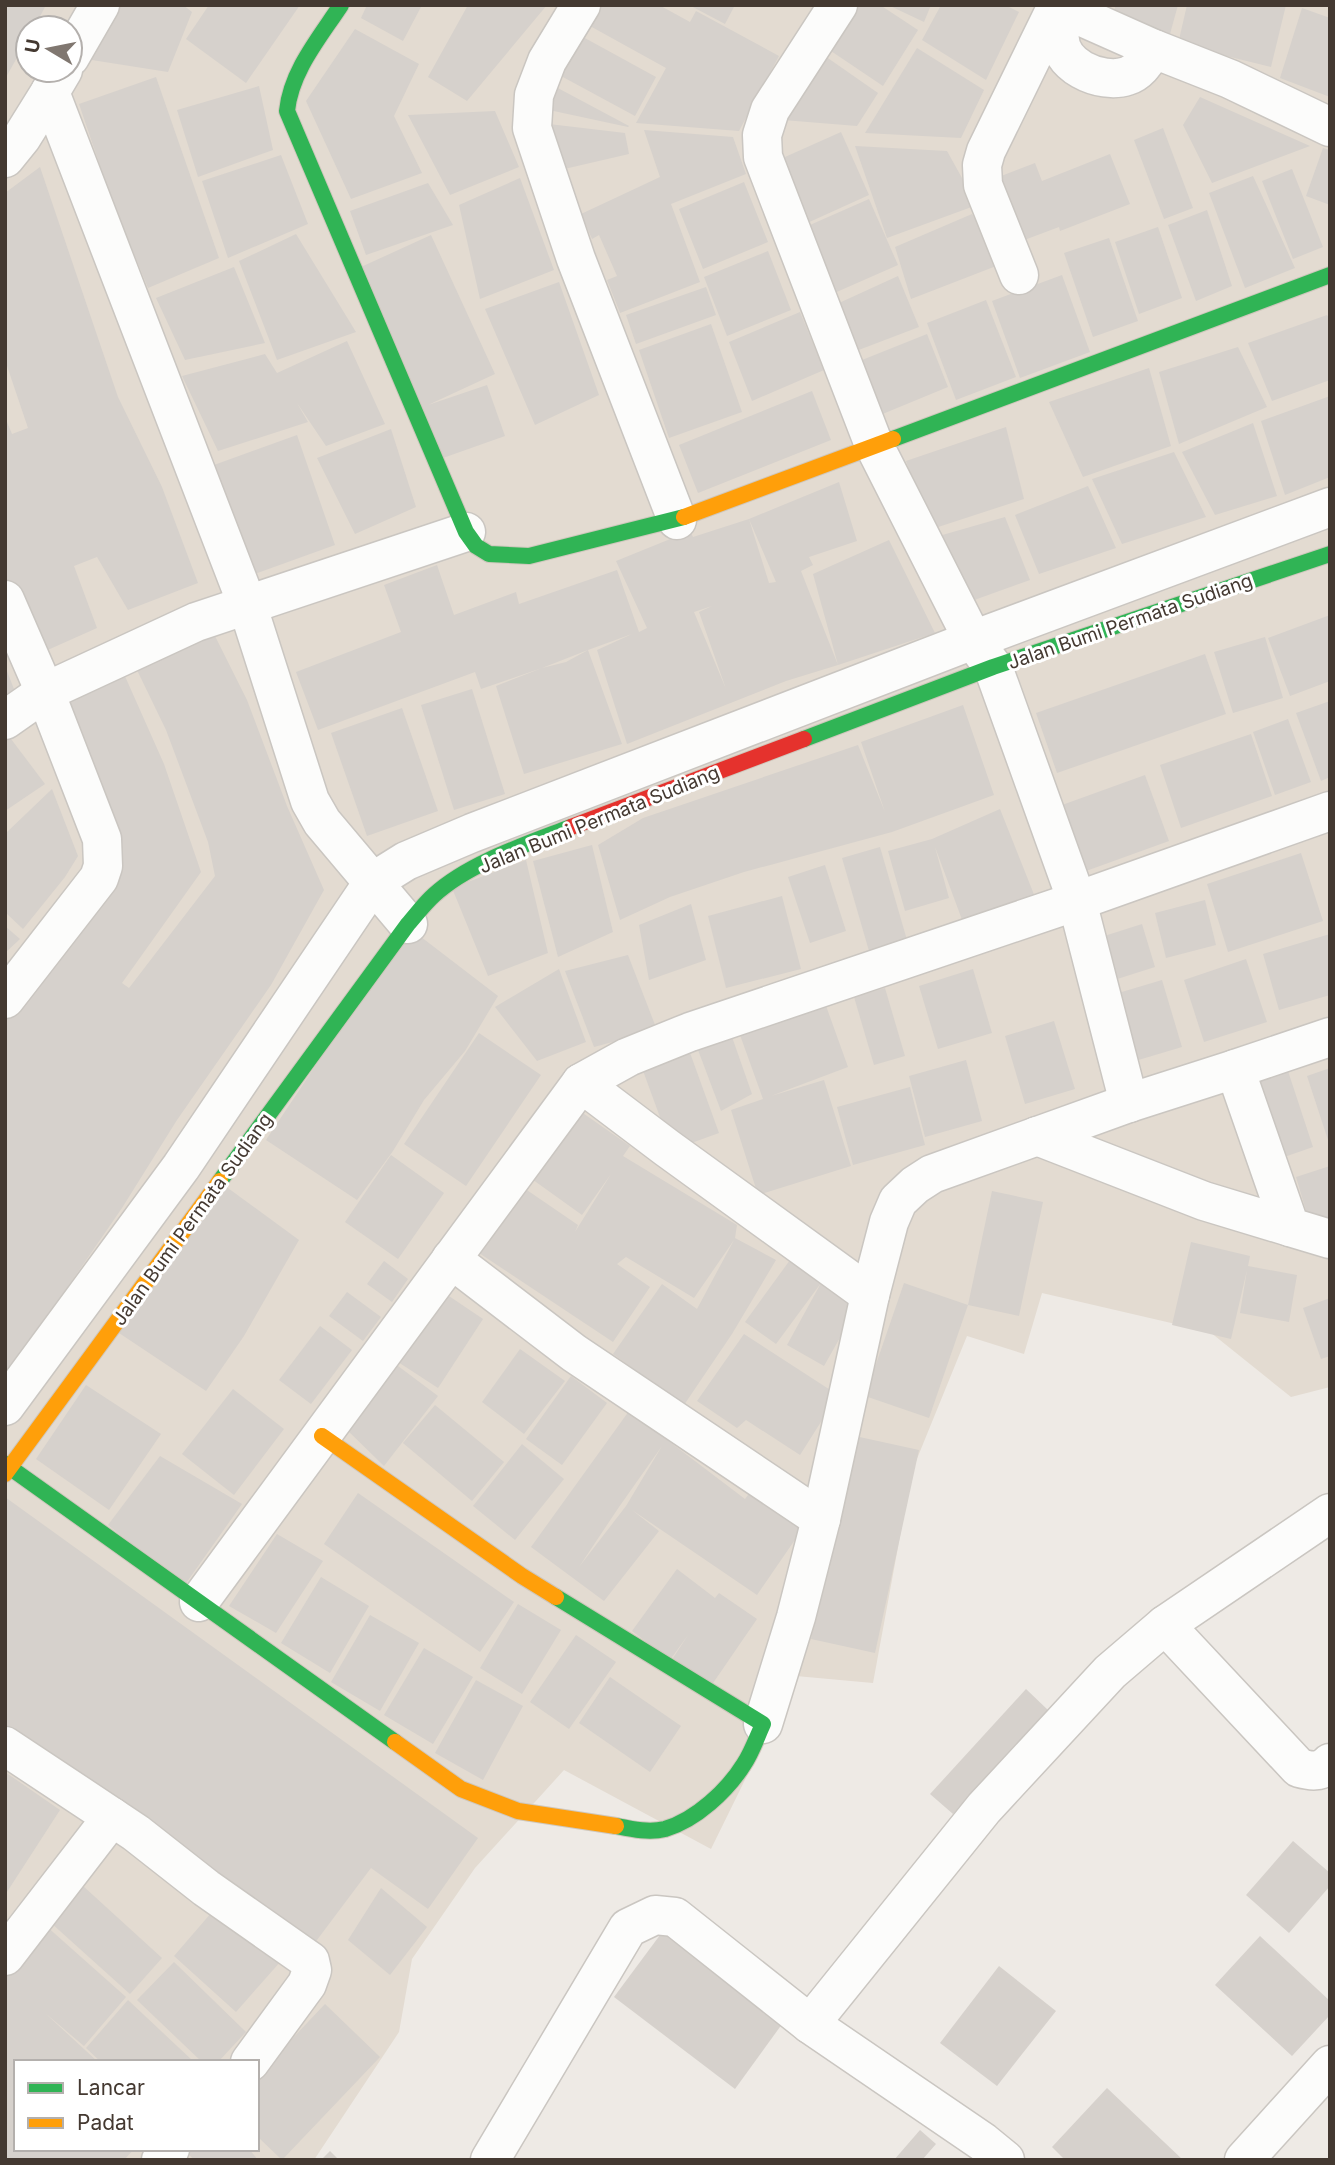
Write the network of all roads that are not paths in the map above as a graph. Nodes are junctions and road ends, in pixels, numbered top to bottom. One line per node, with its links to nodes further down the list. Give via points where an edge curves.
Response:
1 (100, 5): 6 (street)
2 (341, 5): 16 (street, via 295,80 287,111)
3 (581, 5): 15 (street, via 547,61 531,110 532,128 576,259)
4 (838, 5): 13 (street, via 770,110 762,147)
5 (1060, 8): 9 (street, via 1230,79); 11 (street, via 982,165 983,185)
6 (84, 33)
7 (54, 84): 10 (street)
8 (57, 84): 19 (street)
9 (1330, 127)
10 (5, 158)
11 (1019, 275)
12 (1330, 275): 13 (street)
13 (874, 445): 15 (street); 20 (street)
14 (1330, 507): 20 (street, Jalan Bumi Permata Sudiang)
15 (677, 520): 16 (street, via 529,556 489,554)
16 (466, 532): 19 (street)
17 (1330, 554): 20 (street, Jalan Bumi Permata Sudiang)
18 (5, 600): 21 (street)
19 (247, 604): 21 (street, via 195,622); 24 (street, via 310,801 322,822)
20 (983, 654): 24 (street, Jalan Bumi Permata Sudiang, via 471,833 406,861); 25 (street); 26 (street, Jalan Bumi Permata Sudiang, via 522,846 461,875 434,895)
21 (45, 692): 22 (street); 27 (street, via 102,839 103,866 99,878)
22 (5, 720)
23 (1330, 811): 25 (street)
24 (374, 881): 26 (street); 37 (street, Jalan Bumi Permata Sudiang, via 181,1167)
25 (1077, 901): 30 (street, via 690,1032 628,1057); 31 (street)
26 (408, 924): 39 (street, Jalan Bumi Permata Sudiang)
27 (5, 999)
28 (1330, 1037): 29 (street)
29 (1235, 1069): 31 (street); 33 (street)
30 (581, 1083): 35 (street); 36 (street)
31 (1129, 1103): 32 (street)
32 (1037, 1136): 33 (street, via 1204,1201); 36 (street, via 932,1174 898,1201)
33 (1290, 1227): 34 (street)
34 (1330, 1239)
35 (451, 1259): 38 (street); 41 (street, via 573,1353)
36 (870, 1295): 41 (street)
37 (5, 1406)
38 (321, 1436): 42 (street); 44 (street, via 522,1576)
39 (7, 1468): 42 (street)
40 (1330, 1513): 43 (street)
41 (821, 1519): 44 (street)
42 (200, 1602): 44 (street, via 461,1789 518,1811 641,1830 664,1829 691,1817 721,1792 744,1764)
43 (1165, 1625): 46 (street, via 1299,1768 1312,1771); 49 (street, via 1110,1672 985,1808)
44 (763, 1724)
45 (5, 1746): 47 (street)
46 (1330, 1763)
47 (112, 1817): 48 (street); 50 (street, via 310,1961 307,1984)
48 (5, 1956)
49 (810, 2024): 52 (street, via 675,1917 655,1914 628,1928); 53 (street)
50 (251, 2060)
51 (1330, 2065): 54 (street)
52 (490, 2160)
53 (1005, 2160)
54 (1244, 2160)

